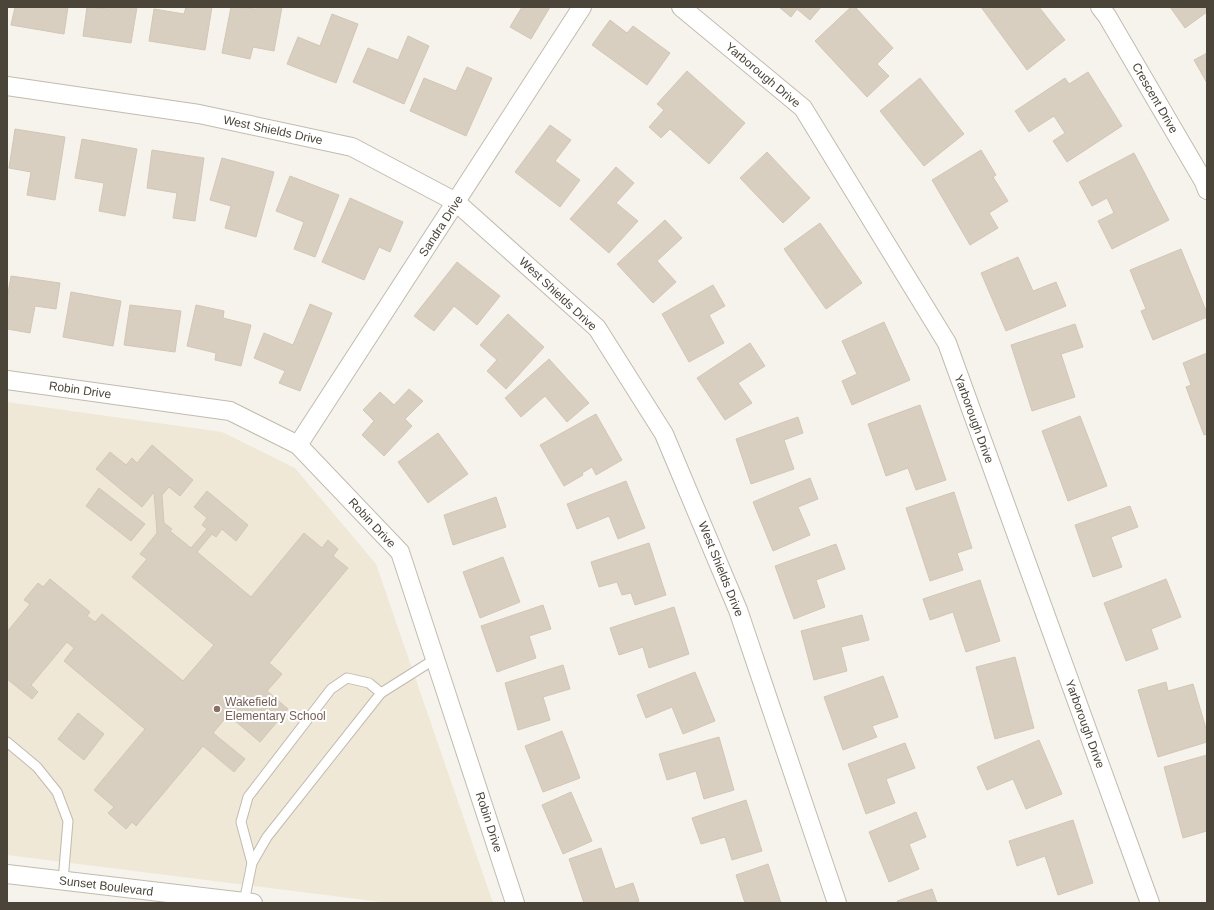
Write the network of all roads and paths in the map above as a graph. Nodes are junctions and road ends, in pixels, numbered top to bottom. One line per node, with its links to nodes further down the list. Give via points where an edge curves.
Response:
1 (582, 7): 6 (street, Sandra Drive)
2 (681, 7): 19 (street, Yarborough Drive, via 803,108 947,343)
3 (1100, 7): 5 (street, Crescent Drive)
4 (7, 86): 6 (street, West Shields Drive, via 199,114 352,147)
5 (1207, 190)
6 (456, 202): 8 (street, Sandra Drive); 18 (street, West Shields Drive, via 597,328 664,434 738,610)
7 (7, 380): 8 (street, Robin Drive, via 230,411)
8 (298, 445): 9 (street, Robin Drive, via 400,552)
9 (435, 659): 10 (lane); 17 (street, Robin Drive)
10 (381, 693): 12 (lane, via 267,837); 12 (lane, via 369,683 347,678 331,689 248,797 241,822)
11 (7, 742): 14 (lane, via 37,767 57,792 68,822)
12 (252, 864): 16 (lane)
13 (7, 874): 14 (street, Sunset Boulevard)
14 (62, 880): 15 (street, Sunset Boulevard)
15 (205, 900): 16 (street, Sunset Boulevard)
16 (249, 902)
17 (515, 903)
18 (837, 903)
19 (1150, 903)

